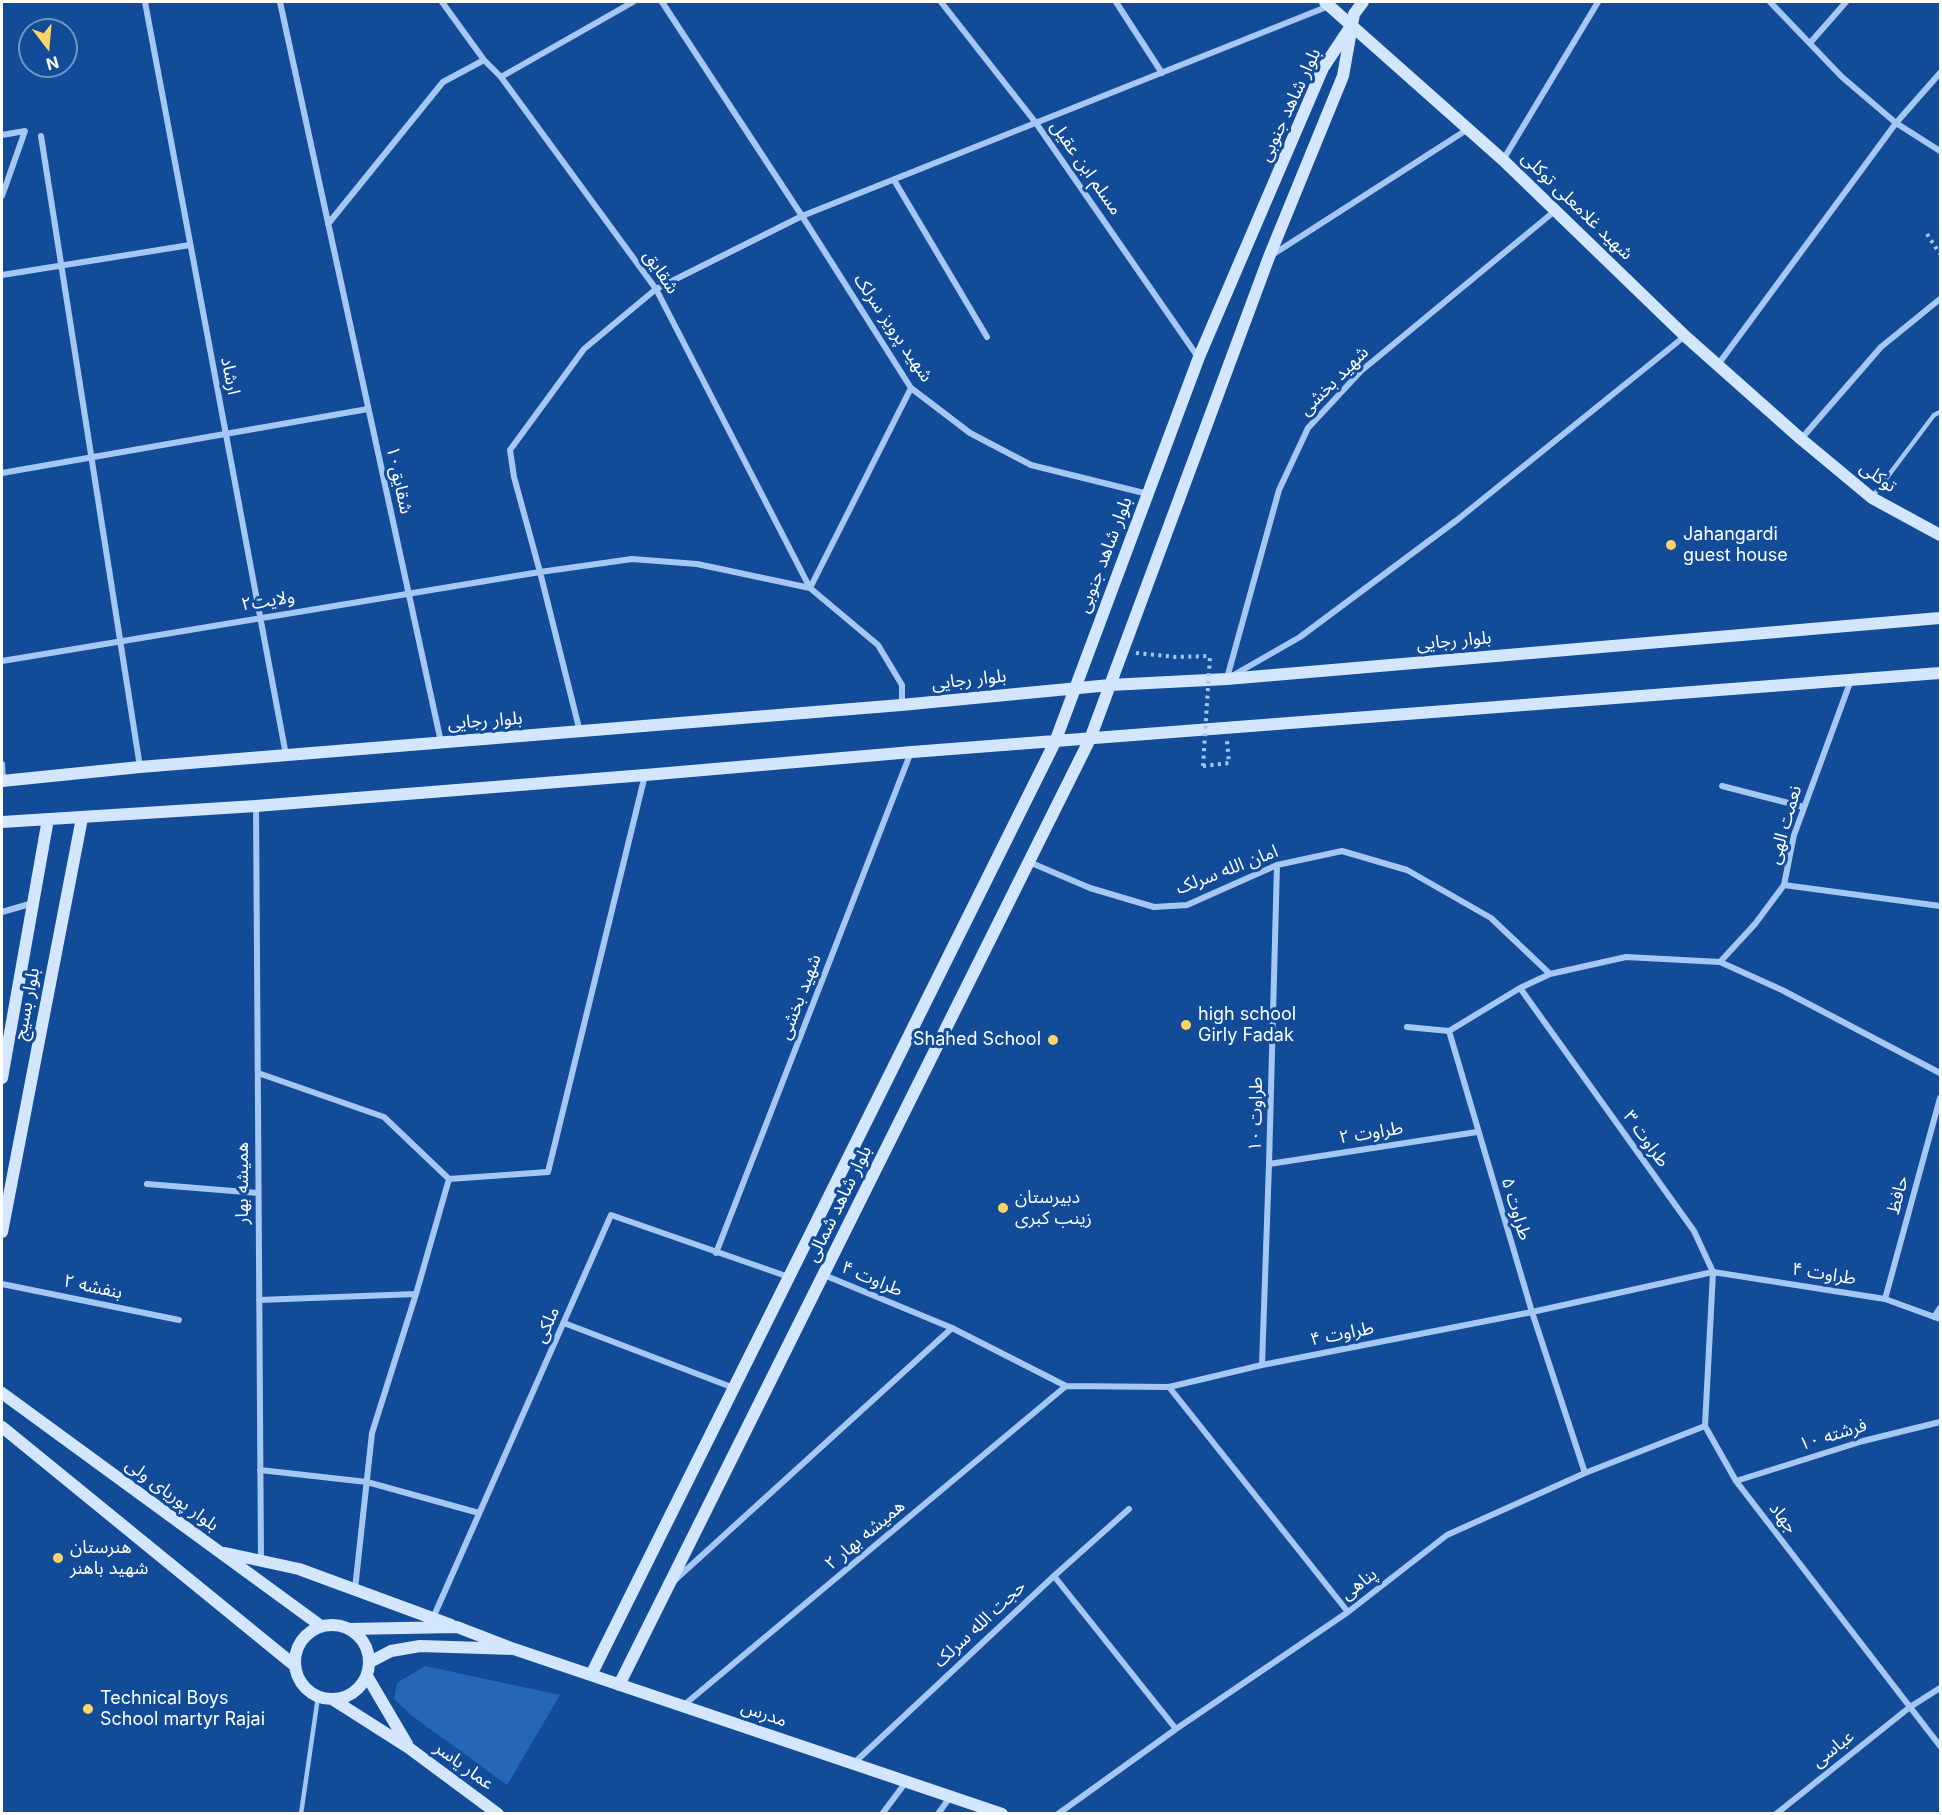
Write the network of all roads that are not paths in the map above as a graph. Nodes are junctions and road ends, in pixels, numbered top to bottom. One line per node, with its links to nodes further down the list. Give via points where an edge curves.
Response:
1 (145, 2): 31 (street, ارشاد)
2 (280, 2): 30 (street, شقایق۱۰)
3 (442, 2): 15 (street, شقایق)
4 (633, 2): 18 (street)
5 (663, 2): 29 (street, شهید پرویز سرلک)
6 (941, 2): 19 (street, مسلم ابن عقیل)
7 (1116, 2): 16 (street)
8 (1363, 2): 13 (main road, via 1354,14)
9 (1598, 2): 25 (street)
10 (1770, 2): 14 (street)
11 (1846, 2): 14 (street)
12 (1327, 4): 13 (main road, شهید غلامعلی توکلی); 16 (street)
13 (1352, 26): 21 (main road, شهید غلامعلی توکلی); 32 (main road, بلوار شاهد جنوبی, via 1343,76); 39 (main road, بلوار شاهد جنوبی, via 1323,68)
14 (1810, 44): 20 (street)
15 (483, 60): 18 (street, شقایق); 30 (street, via 443,82)
16 (1162, 73): 19 (street)
17 (1941, 73): 20 (street)
18 (501, 77): 35 (street, شقایق)
19 (1036, 123): 26 (street); 39 (street, مسلم ابن عقیل)
20 (1896, 123): 24 (street); 40 (street)
21 (1468, 129): 25 (main road, شهید غلامعلی توکلی); 32 (street)
22 (2, 135): 27 (street, via 25,131)
23 (41, 136): 33 (street)
24 (1941, 151)
25 (1503, 160): 28 (main road, شهید غلامعلی توکلی)
26 (894, 180): 29 (street); 38 (street)
27 (2, 196)
28 (1556, 210): 37 (main road, شهید غلامعلی توکلی); 59 (street, شهید بخشی, via 1361,371 1308,428 1279,490)
29 (802, 216): 35 (street); 41 (street, شهید پرویز سرلک)
30 (328, 224): 42 (street, شقایق۱۰)
31 (190, 245): 33 (street); 44 (street, ارشاد)
32 (1269, 257): 61 (main road, بلوار شاهد جنوبی)
33 (61, 266): 34 (street); 46 (street)
34 (2, 275)
35 (656, 289): 51 (street, via 584,349 510,450 513,477); 52 (street, شقایق)
36 (1941, 299): 45 (street, via 1881,347)
37 (1685, 336): 40 (main road, شهید غلامعلی توکلی); 59 (street, via 1457,520 1300,637)
38 (987, 337)
39 (1199, 357): 48 (main road, بلوار شاهد جنوبی)
40 (1717, 366): 45 (main road, شهید غلامعلی توکلی)
41 (911, 388): 48 (street, شهید پرویز سرلک, via 970,433 1031,465); 52 (street)
42 (368, 409): 44 (street); 53 (street, شقایق۱۰)
43 (1941, 412): 49 (lane, via 1934,415)
44 (226, 434): 46 (street); 54 (street, ارشاد)
45 (1801, 439): 49 (main road, توکلی)
46 (92, 457): 47 (street); 56 (street)
47 (2, 473)
48 (1148, 494): 62 (main road, بلوار شاهد جنوبی)
49 (1872, 498): 50 (main road, توکلی)
50 (1941, 535)
51 (540, 572): 52 (street, ولایت۲, via 632,559 698,564); 53 (street, ولایت۲); 64 (street)
52 (810, 588): 63 (street, via 878,645 902,685)
53 (408, 593): 54 (street, ولایت۲); 67 (street, شقایق۱۰)
54 (260, 618): 56 (street, ولایت۲); 69 (street, ارشاد)
55 (1941, 618): 59 (main road, بلوار رجایی)
56 (120, 641): 57 (street, ولایت۲); 71 (street)
57 (2, 661)
58 (1941, 673): 60 (main road)
59 (1227, 679): 61 (main road, بلوار رجایی)
60 (1851, 680): 65 (main road); 76 (street, نعمت الهی)
61 (1110, 685): 62 (main road, بلوار رجایی); 65 (main road, بلوار شاهد جنوبی)
62 (1075, 688): 63 (main road, بلوار رجایی); 66 (main road, بلوار شاهد جنوبی)
63 (902, 705): 64 (main road, بلوار رجایی)
64 (580, 732): 67 (main road, بلوار رجایی)
65 (1090, 739): 66 (main road); 80 (main road, بلوار شاهد شمالی)
66 (1055, 742): 68 (main road); 104 (main road, بلوار شاهد شمالی)
67 (441, 743): 69 (main road, بلوار رجایی)
68 (912, 752): 72 (main road); 101 (street, شهید بخشی)
69 (286, 755): 71 (main road, بلوار رجایی)
70 (2, 764): 73 (street)
71 (140, 767): 73 (main road, بلوار رجایی)
72 (645, 776): 75 (main road); 97 (street, via 548,1173)
73 (2, 781)
74 (1722, 786): 76 (street)
75 (256, 806): 77 (main road); 91 (street, همیشه بهار)
76 (1804, 807): 82 (street, نعمت الهی)
77 (82, 818): 78 (main road); 100 (main road, بلوار بسیج)
78 (48, 819): 79 (main road); 83 (main road, بلوار بسیج)
79 (2, 822)
80 (1029, 862): 81 (street, امان الله سرلک, via 1090,888 1154,907 1187,905); 103 (main road, بلوار شاهد شمالی)
81 (1277, 865): 87 (street, امان الله سرلک, via 1342,851 1407,870 1491,918); 96 (street, طراوت ۱۰)
82 (1784, 885): 84 (street); 86 (street, نعمت الهی)
83 (34, 902): 85 (street); 93 (main road, بلوار بسیج)
84 (1941, 906)
85 (2, 912)
86 (1720, 962): 87 (street, via 1626,957); 92 (street)
87 (1550, 974): 88 (street)
88 (1520, 988): 90 (street); 102 (street, طراوت ۳, via 1694,1231)
89 (1407, 1027): 90 (street)
90 (1449, 1031): 95 (street, طراوت ۵)
91 (258, 1073): 97 (street, via 384,1116); 99 (street, همیشه بهار)
92 (1941, 1073)
93 (2, 1078)
94 (1941, 1098): 107 (street, حافظ)
95 (1478, 1132): 96 (street, طراوت ۲); 110 (street, طراوت ۵)
96 (1269, 1164): 115 (street, طراوت ۱۰)
97 (449, 1179): 106 (street)
98 (147, 1184): 99 (street)
99 (258, 1192): 108 (street, همیشه بهار)
100 (2, 1232)
101 (716, 1253): 104 (street, ملکی); 113 (street, ملکی, via 611,1215)
102 (1713, 1272): 107 (street, طراوت ۴); 110 (street, طراوت ۴); 121 (street)
103 (824, 1275): 114 (street, طراوت ۴); 132 (main road, بلوار شاهد شمالی)
104 (789, 1277): 118 (main road, بلوار شاهد شمالی)
105 (2, 1284): 112 (street, بنفشه ۲)
106 (416, 1294): 108 (street); 126 (street, via 372,1434)
107 (1885, 1299): 111 (street, طراوت ۴)
108 (258, 1300): 123 (street, همیشه بهار)
109 (1941, 1308): 111 (street)
110 (1532, 1312): 115 (street, طراوت ۴); 124 (street, طراوت ۵)
111 (1937, 1318)
112 (179, 1320)
113 (564, 1323): 118 (street); 128 (street, ملکی)
114 (952, 1328): 116 (street, طراوت ۴); 132 (street)
115 (1262, 1365): 117 (street, طراوت ۴)
116 (1066, 1386): 117 (street, طراوت ۴); 148 (street, همیشه بهار ۲)
117 (1169, 1387): 134 (street)
118 (734, 1388): 142 (main road, بلوار شاهد شمالی)
119 (2, 1393): 129 (main road, بلوار پوریای ولی)
120 (1941, 1422): 125 (street, فرشته ۱۰, via 1863,1441)
121 (1705, 1426): 124 (street, پناهی); 125 (street, جهاد)
122 (2, 1427): 141 (main road)
123 (260, 1470): 126 (street); 130 (street, همیشه بهار)
124 (1585, 1473): 134 (street, پناهی, via 1447,1535)
125 (1736, 1481): 149 (street, جهاد)
126 (367, 1482): 128 (street); 133 (street)
127 (1129, 1509): 131 (street, حجت الله سرلک)
128 (479, 1513): 135 (street, ملکی)
129 (220, 1552): 130 (main road); 136 (main road, بلوار پوریای ولی)
130 (261, 1561): 133 (main road, via 298,1569)
131 (1054, 1576): 150 (street); 153 (street, حجت الله سرلک)
132 (669, 1586): 144 (main road, بلوار شاهد شمالی)
133 (355, 1590): 135 (main road)
134 (1348, 1612): 150 (street, پناهی)
135 (433, 1618): 137 (main road)
136 (321, 1626): 138 (main road); 141 (main road, via 301,1641)
137 (458, 1627): 138 (main road, مدرس); 139 (main road, مدرس)
138 (349, 1629): 140 (main road, via 360,1637)
139 (514, 1649): 140 (main road, مدرس, via 420,1646 391,1651); 142 (main road, مدرس)
140 (370, 1662): 143 (main road)
141 (294, 1665): 146 (main road, via 302,1684)
142 (591, 1675): 144 (main road, مدرس)
143 (367, 1676): 147 (main road, via 359,1688); 152 (main road, عمار یاسر)
144 (620, 1685): 148 (main road, مدرس)
145 (1941, 1688): 149 (street, عباسی)
146 (318, 1697): 147 (main road); 156 (lane)
147 (332, 1700): 152 (main road, عمار یاسر)
148 (683, 1706): 153 (main road, مدرس)
149 (1910, 1707): 151 (street, جهاد); 162 (street, عباسی)
150 (1176, 1729): 161 (street, پناهی)
151 (1941, 1746)
152 (409, 1748): 157 (main road, عمار یاسر)
153 (854, 1763): 154 (main road, مدرس)
154 (906, 1781): 155 (main road, مدرس); 158 (street)
155 (951, 1796): 159 (street); 160 (main road, مدرس)
156 (301, 1814)
157 (498, 1814)
158 (882, 1814)
159 (938, 1814)
160 (1002, 1814)
161 (1058, 1814)
162 (1776, 1814)

